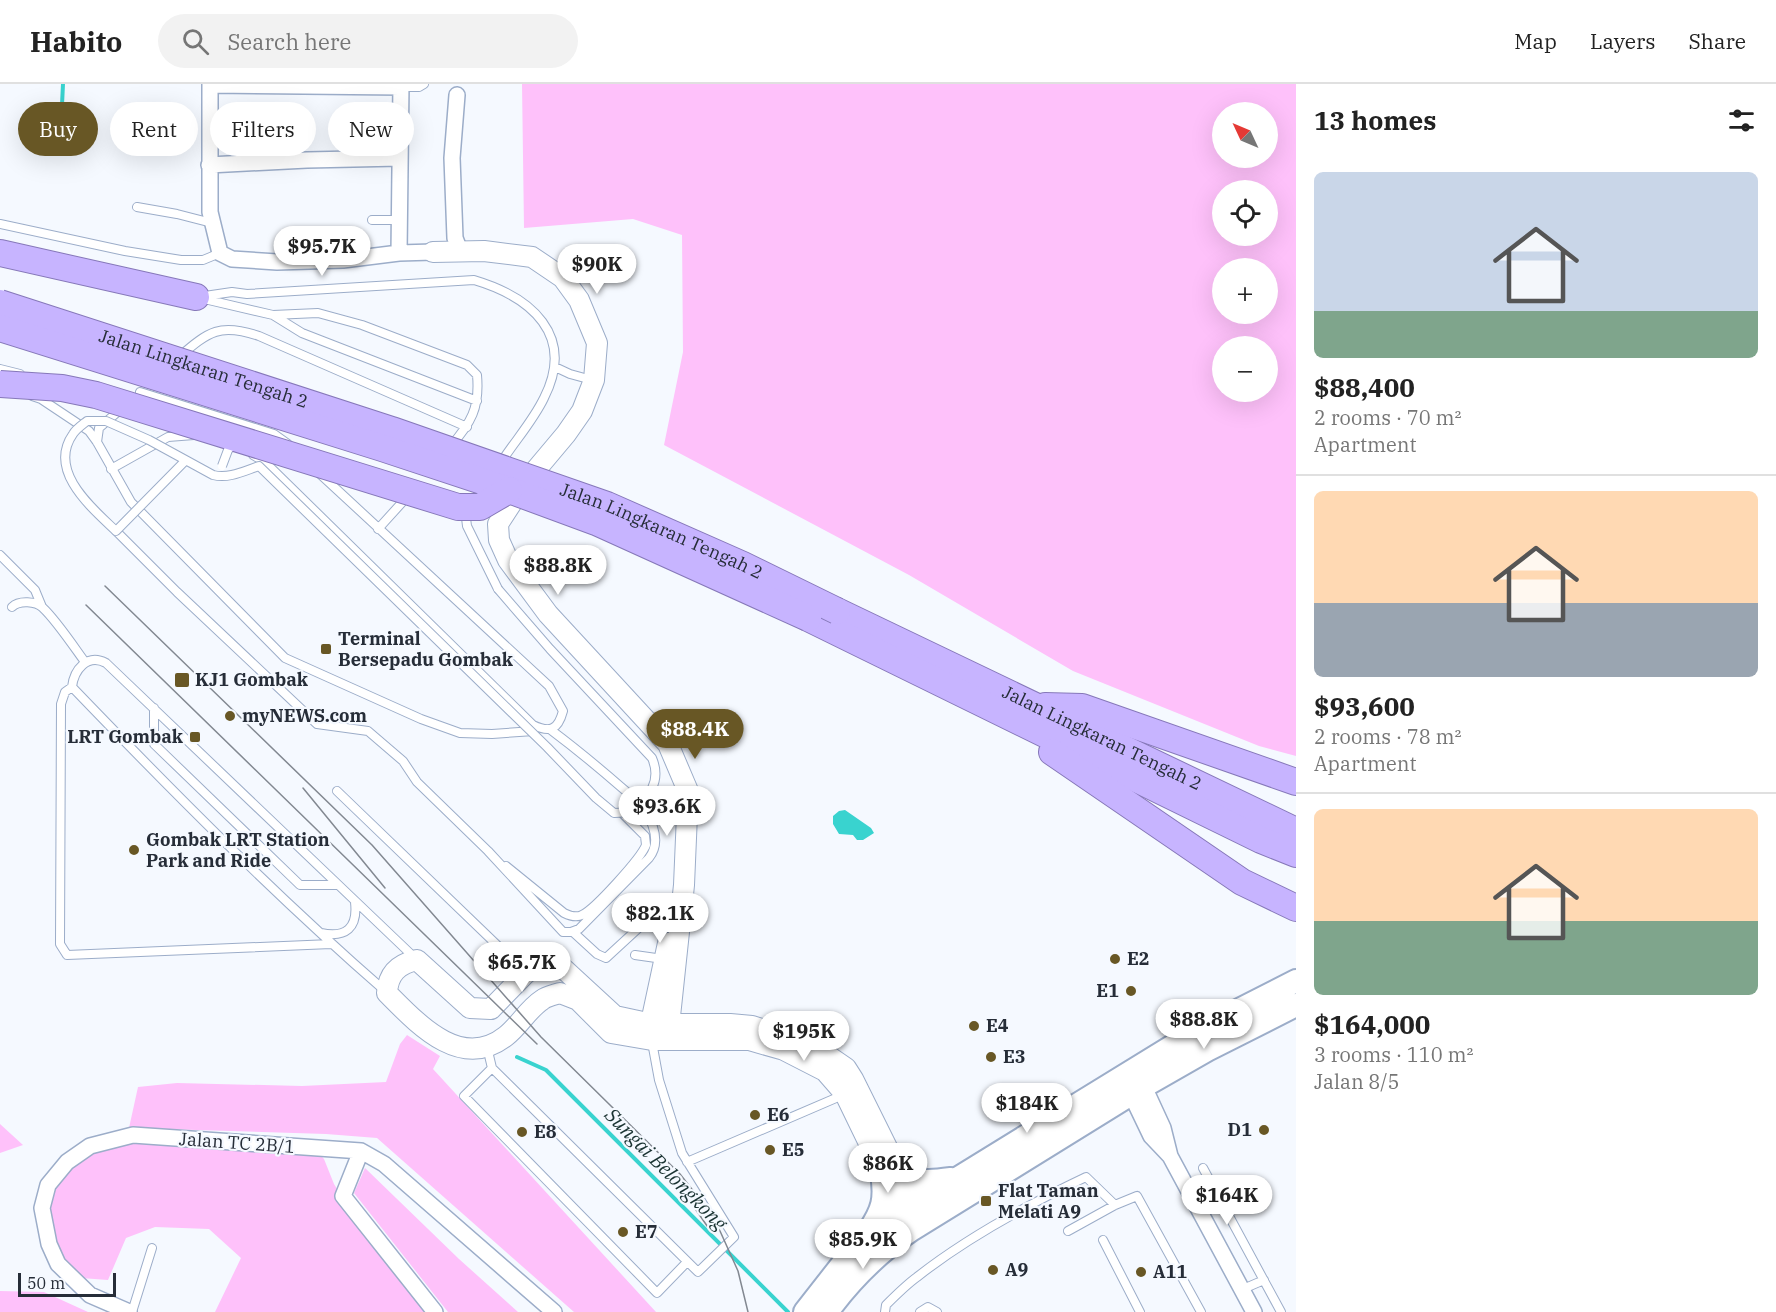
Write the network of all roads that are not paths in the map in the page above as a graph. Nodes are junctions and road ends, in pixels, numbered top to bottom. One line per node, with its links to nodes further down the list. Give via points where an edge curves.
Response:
1 (210, 84): 3 (street); 6 (street)
2 (424, 84): 3 (lane)
3 (401, 85): 5 (street)
4 (457, 95): 12 (street, via 452,158 455,238)
5 (399, 158): 6 (street); 9 (street)
6 (209, 165): 10 (street)
7 (137, 207): 10 (lane)
8 (372, 220): 9 (lane)
9 (399, 220): 16 (street)
10 (212, 223): 13 (street)
11 (0, 225): 13 (lane, via 181,260 203,260)
12 (460, 251): 14 (street); 27 (street, via 532,257 563,278 579,300 597,343)
13 (220, 252): 16 (street, via 232,259 277,262)
14 (433, 252): 16 (street)
15 (0, 253): 17 (highway)
16 (399, 253)
17 (196, 297): 19 (lane); 22 (lane, via 474,280 499,288 531,308 548,328)
18 (0, 303): 53 (highway, Jalan Lingkaran Tengah 2, bridge, via 392,429 607,505 743,565)
19 (273, 315): 30 (lane, via 302,333); 30 (lane, via 318,313 362,325 467,365 477,375)
20 (0, 328): 42 (highway, Jalan Lingkaran Tengah 2, bridge)
21 (169, 365): 31 (lane, via 200,338 220,329 239,329)
22 (555, 367): 27 (lane); 43 (lane, via 544,399)
23 (0, 369): 25 (lane)
24 (162, 372): 29 (lane)
25 (27, 376)
26 (36, 378): 38 (lane, bridge, via 237,443)
27 (594, 380): 65 (street, via 582,411 498,524 499,540 508,560 548,614 668,744 688,791 684,885)
28 (0, 383): 32 (highway, bridge, via 96,395); 33 (lane, via 41,399 89,430)
29 (140, 392): 33 (lane, via 99,428); 45 (lane, via 274,434 295,449)
30 (477, 401): 31 (lane)
31 (467, 427): 34 (lane)
32 (243, 441): 37 (lane, bridge, via 228,450); 42 (highway, bridge, via 458,507 480,507)
33 (97, 442): 39 (lane)
34 (445, 453)
35 (185, 461): 38 (lane, bridge, via 222,477); 46 (lane, bridge); 46 (lane, bridge, via 105,421 87,421 74,433 66,448 68,471 77,492)
36 (438, 461): 40 (lane)
37 (222, 466)
38 (259, 466): 58 (lane, bridge, via 596,798 614,813)
39 (111, 469): 55 (lane, via 131,502 285,658 460,733); 55 (lane, via 168,437 199,435 258,457 533,725)
40 (430, 470)
41 (415, 487): 45 (lane)
42 (509, 490): 52 (highway, Jalan Lingkaran Tengah 2, bridge, via 606,526)
43 (480, 492)
44 (474, 501): 58 (lane, bridge, via 466,518 467,526 498,589 652,758 656,767 653,790 633,812)
45 (378, 529): 55 (lane, via 549,686 563,711 557,725)
46 (116, 531): 60 (lane, via 317,724 368,731 403,761 417,782)
47 (0, 555): 49 (lane, via 35,590)
48 (12, 607): 49 (lane, via 31,603)
49 (42, 607): 50 (lane)
50 (85, 662): 51 (lane, via 73,678); 54 (lane, via 106,663)
51 (72, 687): 67 (lane); 68 (lane, via 65,692 61,704 60,944 67,955)
52 (977, 701): 61 (highway, Jalan Lingkaran Tengah 2); 64 (highway, via 1242,882)
53 (1036, 706): 56 (highway, via 1082,707); 59 (highway, Jalan Lingkaran Tengah 2)
54 (154, 708): 62 (lane); 62 (lane, via 154,744 188,778 300,885)
55 (548, 730): 66 (lane, via 591,760 643,808 656,841 649,858)
56 (1296, 782)
57 (337, 791): 72 (lane)
58 (622, 813): 60 (lane, via 645,836 645,849 584,915 577,917 558,909)
59 (1296, 831)
60 (488, 851): 66 (lane, via 563,932)
61 (1296, 854)
62 (337, 885): 63 (lane)
63 (355, 902): 67 (lane, via 353,923 343,933); 70 (lane)
64 (1296, 908)
65 (676, 929): 66 (lane, via 645,922 606,958); 71 (street)
66 (573, 932)
67 (320, 933): 68 (lane)
68 (331, 944): 74 (lane)
69 (635, 955): 71 (lane)
70 (417, 960): 72 (street, via 470,1008 482,1010 490,1009); 74 (street, via 404,963 394,972)
71 (670, 960): 76 (street)
72 (526, 973): 76 (street, via 550,965 566,970 615,1016)
73 (1296, 981): 80 (main road, via 1194,1033)
74 (387, 993): 77 (street, via 446,1044)
75 (1296, 1005): 80 (main road)
76 (660, 1032): 77 (street, via 611,1033 578,1000 560,993 543,999 505,1037); 79 (street, via 749,1040); 83 (lane, via 659,1080)
77 (487, 1046): 78 (lane)
78 (492, 1068): 93 (lane); 93 (lane, via 465,1096 657,1293)
79 (839, 1073): 81 (street); 85 (street, via 853,1079)
80 (1133, 1082): 86 (main road); 88 (main road); 95 (street, via 1151,1136 1170,1156)
81 (844, 1094): 83 (lane); 85 (street)
82 (361, 1151): 96 (street, Jalan TC 2B/1, via 133,1136 90,1146 67,1162 48,1185 42,1208 49,1244 58,1264 90,1295); 97 (street, via 343,1196); 98 (street, Jalan TC 2B/1, via 384,1164)
83 (687, 1162): 93 (lane, via 734,1237 698,1272)
84 (1203, 1168): 94 (lane)
85 (889, 1170): 86 (main road, via 917,1181); 88 (street); 90 (main road, via 882,1207)
86 (957, 1179): 88 (main road)
87 (1115, 1205): 89 (lane); 101 (lane, via 1086,1177 953,1251 915,1277 886,1305); 105 (lane, via 1137,1196)
88 (913, 1217): 90 (main road); 100 (main road)
89 (1068, 1231)
90 (864, 1240): 99 (main road)
91 (1103, 1240): 104 (lane)
92 (152, 1248): 96 (lane)
93 (687, 1262)
94 (1264, 1280): 95 (lane); 107 (lane)
95 (1243, 1289): 106 (street)
96 (131, 1312)
97 (435, 1312)
98 (554, 1312)
99 (805, 1312)
100 (827, 1312)
101 (885, 1312)
102 (920, 1312): 103 (lane, via 928,1307)
103 (937, 1312)
104 (1140, 1312)
105 (1201, 1312)
106 (1254, 1312)
107 (1281, 1312)

